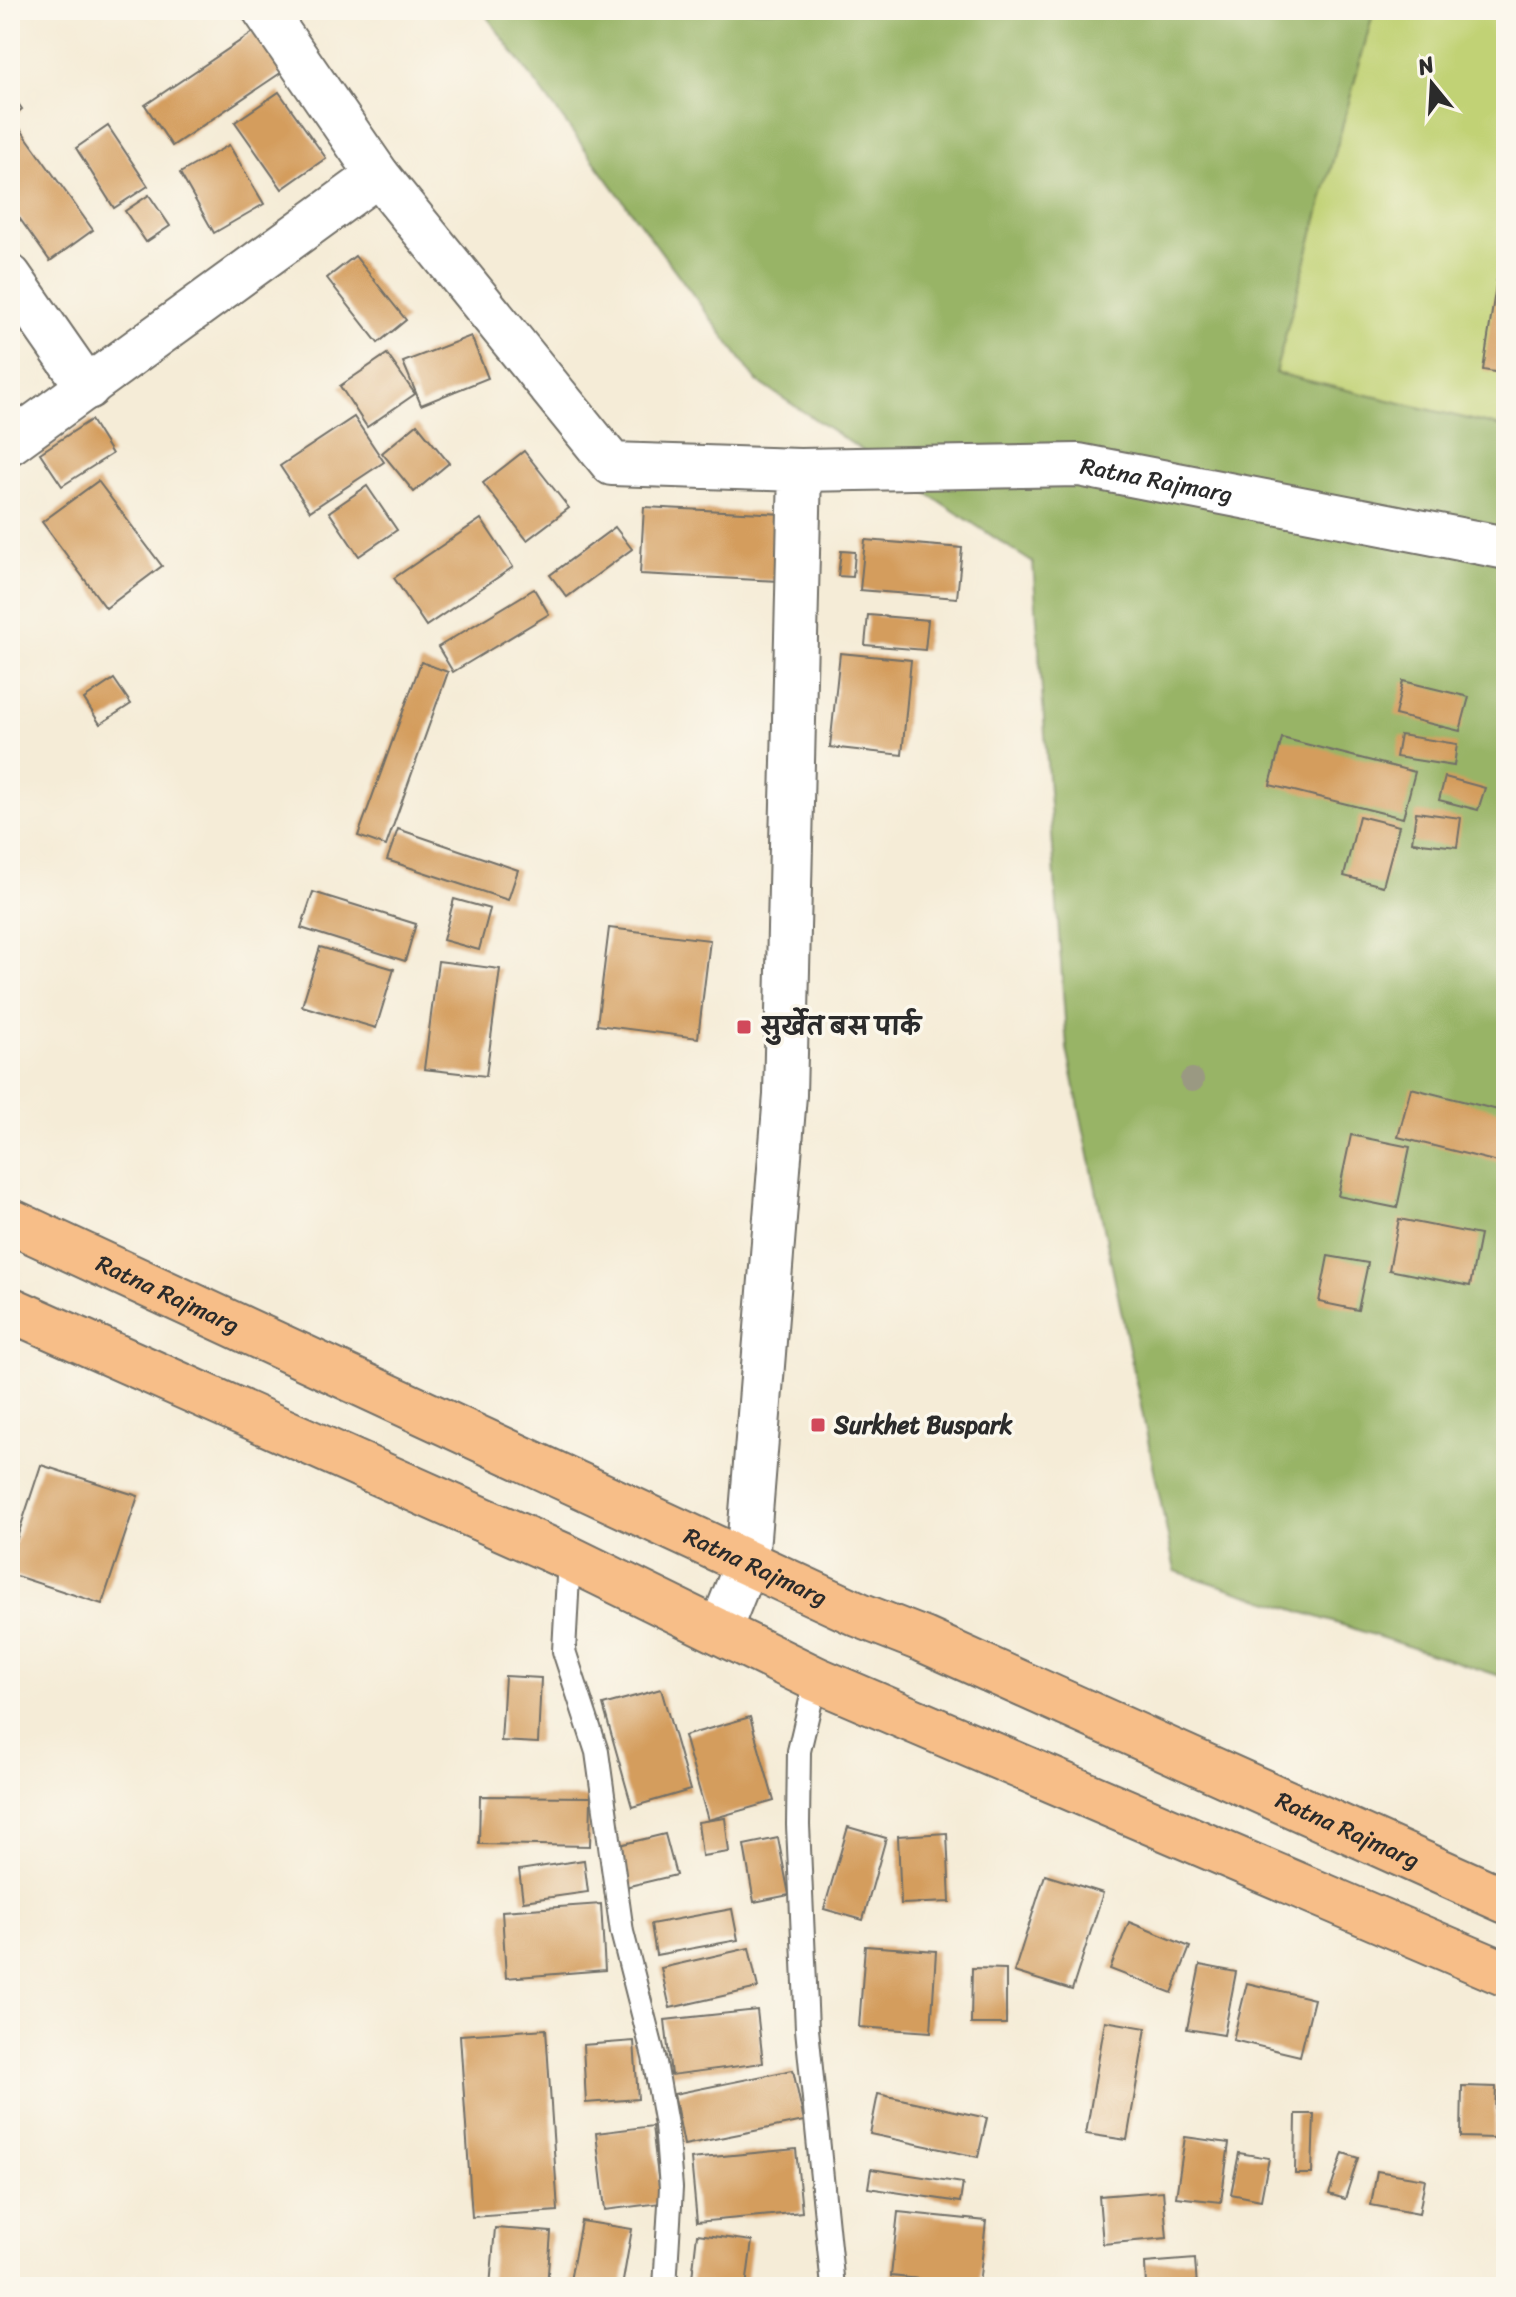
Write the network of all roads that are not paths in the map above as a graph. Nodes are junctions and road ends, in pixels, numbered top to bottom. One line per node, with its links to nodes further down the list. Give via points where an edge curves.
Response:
1 (264, 10): 2 (street, Ratna Rajmarg)
2 (378, 175): 4 (street); 6 (street, Ratna Rajmarg, via 612,464)
3 (10, 276): 4 (street)
4 (88, 388): 5 (street)
5 (10, 443)
6 (800, 470): 7 (street, Ratna Rajmarg, via 1079,465); 11 (street, via 785,1095)
7 (1506, 548)
8 (10, 1221): 11 (main road, Ratna Rajmarg)
9 (10, 1309): 10 (main road)
10 (569, 1558): 12 (main road); 16 (lane, via 564,1651 597,1752 622,1932 666,2125 671,2188)
11 (747, 1562): 12 (street); 14 (main road, Ratna Rajmarg)
12 (719, 1632): 13 (main road)
13 (816, 1679): 15 (main road); 17 (lane, via 799,1751 798,1825 807,2029)
14 (1506, 1901)
15 (1506, 1974)
16 (665, 2287)
17 (833, 2287)

